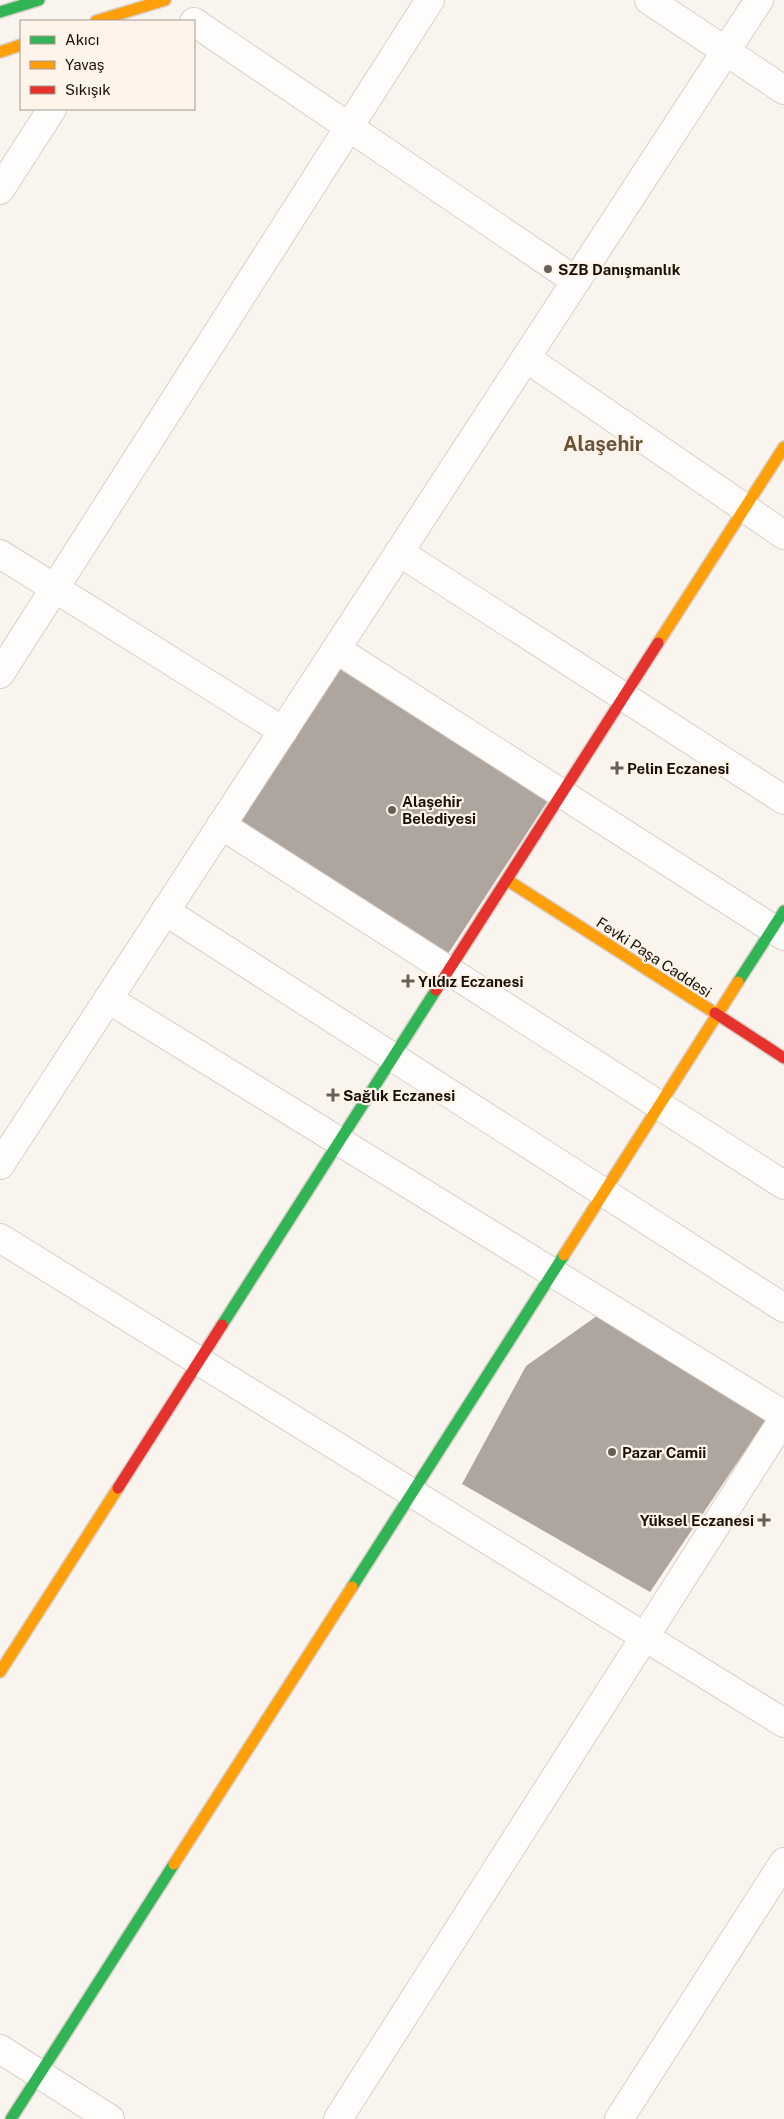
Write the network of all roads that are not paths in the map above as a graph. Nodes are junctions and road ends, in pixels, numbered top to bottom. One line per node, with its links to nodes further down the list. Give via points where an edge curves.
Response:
1 (39, 0): 6 (street)
2 (164, 0): 7 (street); 8 (street)
3 (430, 0): 15 (street)
4 (649, 0): 11 (street)
5 (759, 0): 11 (street)
6 (0, 12)
7 (105, 20)
8 (190, 20)
9 (195, 23): 15 (street)
10 (20, 45): 12 (street)
11 (726, 51): 13 (street); 17 (street)
12 (0, 52)
13 (784, 90)
14 (51, 110): 16 (street)
15 (349, 127): 17 (street); 24 (street)
16 (0, 190)
17 (576, 281): 18 (street)
18 (526, 358): 20 (street); 22 (street)
19 (784, 448): 20 (street)
20 (745, 508): 21 (street); 27 (street)
21 (784, 535)
22 (399, 552): 25 (street); 27 (street)
23 (0, 554): 24 (street)
24 (54, 588): 26 (street); 28 (street)
25 (336, 649): 28 (street); 29 (street)
26 (0, 674)
27 (624, 697): 29 (street); 30 (street)
28 (283, 731): 31 (street)
29 (562, 794): 32 (street); 34 (street)
30 (784, 800)
31 (222, 825): 33 (street); 35 (street)
32 (507, 880): 35 (street); 37 (street, Fevki Paşa Caddesi)
33 (165, 911): 36 (street); 38 (street)
34 (780, 926): 37 (street)
35 (449, 971): 38 (street); 40 (street)
36 (108, 999): 41 (street); 42 (street)
37 (718, 1016): 39 (street, Fevki Paşa Caddesi); 40 (street)
38 (394, 1057): 41 (street); 44 (street)
39 (784, 1058)
40 (660, 1106): 43 (street); 44 (street)
41 (340, 1142): 46 (street); 48 (street)
42 (0, 1165)
43 (784, 1185)
44 (604, 1193): 46 (street); 47 (street)
45 (0, 1238): 48 (street)
46 (552, 1273): 49 (street); 50 (street)
47 (784, 1308)
48 (199, 1361): 50 (street); 52 (street)
49 (784, 1417): 51 (street)
50 (412, 1493): 51 (street); 56 (street)
51 (645, 1637): 53 (street); 59 (street)
52 (0, 1672)
53 (784, 1723)
54 (784, 1862): 60 (street)
55 (0, 2049): 56 (street)
56 (39, 2075): 57 (street); 58 (street)
57 (11, 2119)
58 (110, 2119)
59 (338, 2119)
60 (620, 2119)

